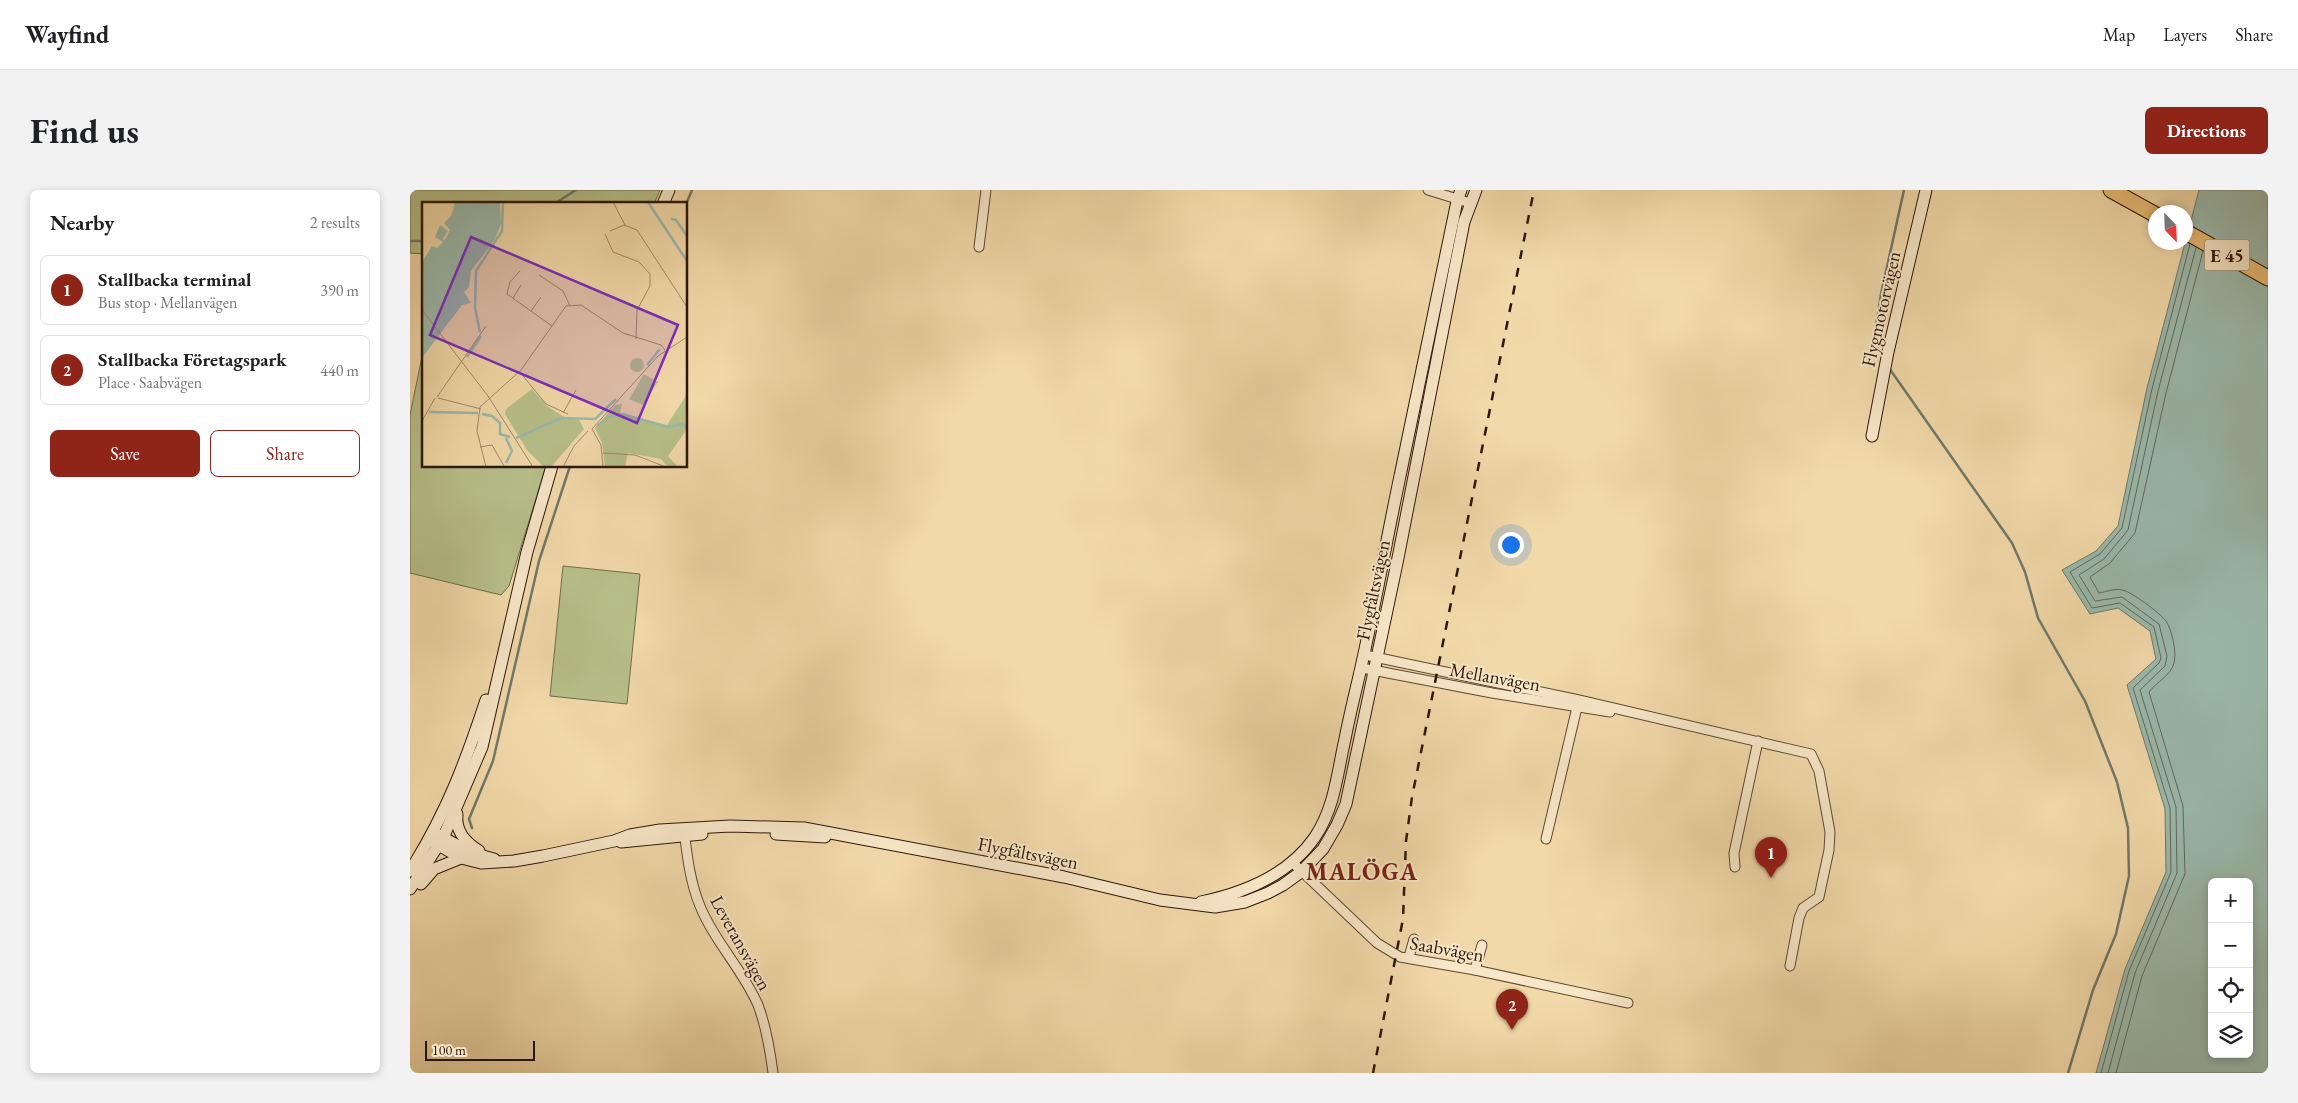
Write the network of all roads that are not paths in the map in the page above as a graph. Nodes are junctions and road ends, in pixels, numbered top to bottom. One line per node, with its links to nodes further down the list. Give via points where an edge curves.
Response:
1 (669, 190): 8 (street)
2 (986, 190): 12 (street)
3 (1428, 190): 7 (street)
4 (1476, 190): 9 (street, Flygfältsvägen)
5 (1926, 190): 14 (street, Flygmotorvägen)
6 (2111, 190): 10 (highway)
7 (1459, 195): 9 (street); 17 (street, Flygfältsvägen)
8 (664, 202)
9 (1470, 203): 17 (street, Flygfältsvägen)
10 (2148, 211)
11 (2193, 236): 13 (highway, E 45)
12 (979, 247)
13 (2268, 278)
14 (1872, 436)
15 (551, 468): 16 (street)
16 (527, 552): 22 (street, via 482,747); 24 (street, via 502,632 488,696)
17 (1371, 657): 18 (street, Flygfältsvägen); 19 (street, Flygfältsvägen); 20 (street, Mellanvägen)
18 (1362, 668): 19 (street, Mellanvägen); 28 (street, Flygfältsvägen, via 1329,811 1306,849)
19 (1373, 671): 20 (street, Mellanvägen); 31 (street, Flygfältsvägen, via 1346,804 1323,849)
20 (1578, 704): 21 (street, Mellanvägen); 25 (street)
21 (1758, 741): 29 (street, via 1735,846); 37 (street, Mellanvägen, via 1805,752 1813,757 1819,772 1830,832 1819,897 1803,908)
22 (458, 808): 24 (street); 27 (street, via 456,822 463,837 471,846)
23 (684, 832): 27 (street, Flygfältsvägen, via 630,835 614,842 543,856); 33 (street, Flygfältsvägen, via 730,826 804,828 1064,877 1160,900); 40 (street, Leveransvägen, via 699,905 758,1006 770,1051)
24 (436, 839): 26 (street, Flygfältsvägen); 27 (street, Flygfältsvägen); 30 (street); 32 (street, via 431,857)
25 (1546, 839)
26 (461, 858): 27 (street, Flygfältsvägen, via 481,863); 32 (street, via 434,869 418,888)
27 (494, 859)
28 (1292, 862): 31 (street, Saabvägen); 33 (street, Flygfältsvägen, via 1260,884)
29 (1735, 867)
30 (410, 871)
31 (1301, 872): 33 (street, Flygfältsvägen, via 1283,885 1245,902 1215,907); 36 (street, Saabvägen, via 1377,943 1397,956)
32 (410, 891)
33 (1194, 903)
34 (1414, 939): 36 (street)
35 (1482, 945): 38 (street)
36 (1409, 957): 38 (street, Saabvägen)
37 (1790, 966)
38 (1475, 970): 39 (street, Saabvägen)
39 (1628, 1003)
40 (772, 1073)

